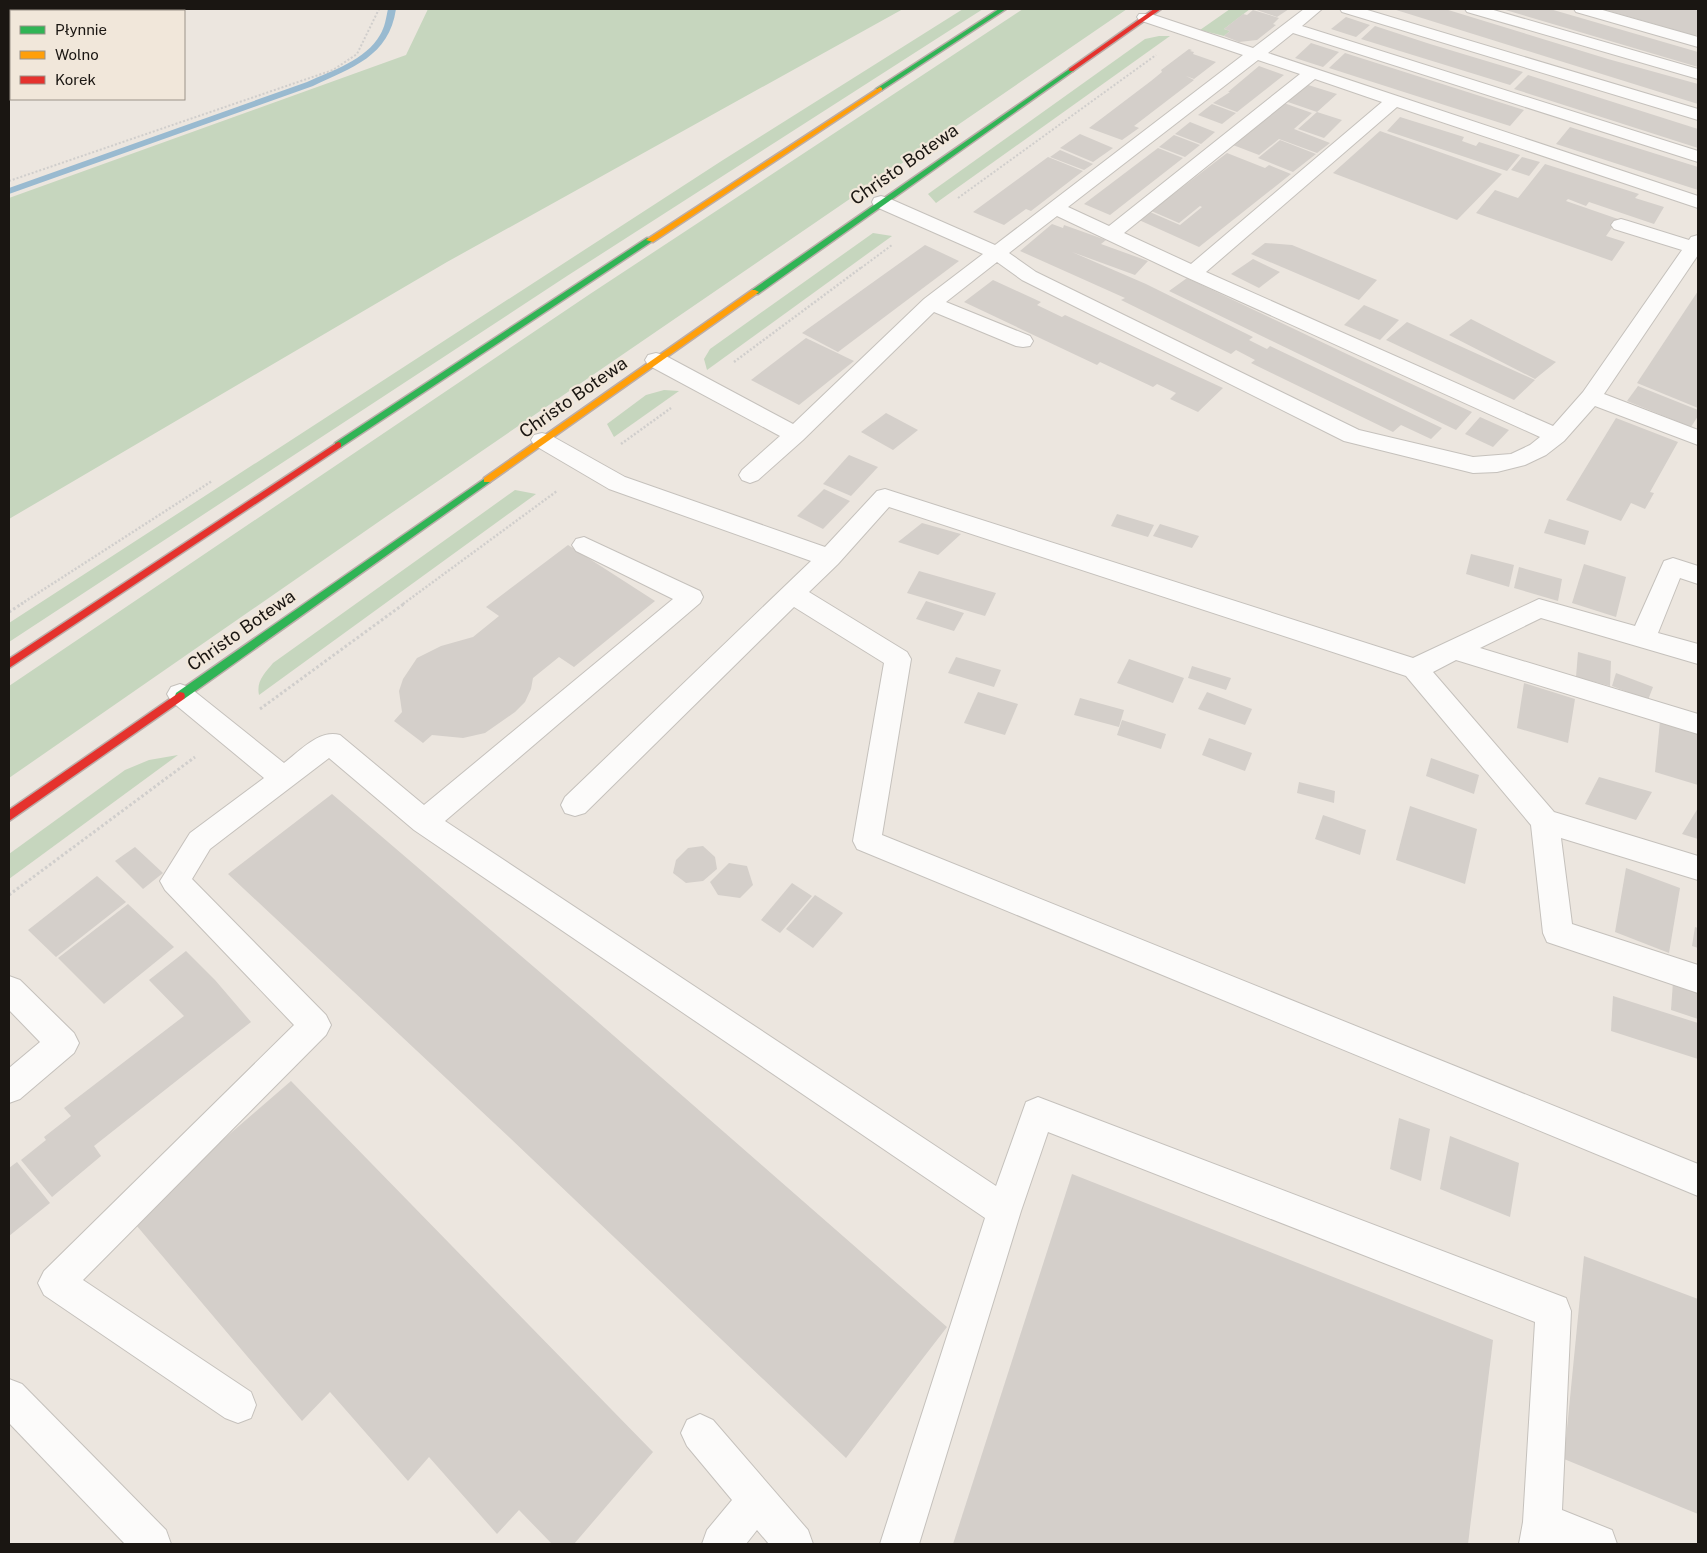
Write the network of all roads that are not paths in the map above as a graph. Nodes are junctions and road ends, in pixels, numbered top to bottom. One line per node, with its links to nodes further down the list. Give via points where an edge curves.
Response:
1 (1002, 9): 39 (main road)
2 (1314, 9): 7 (lane)
3 (1348, 9): 13 (lane)
4 (1473, 9): 11 (lane)
5 (1582, 9): 8 (lane)
6 (1151, 13): 9 (lane); 15 (main road, Christo Botewa)
7 (1290, 26): 9 (lane); 14 (lane)
8 (1698, 42)
9 (1253, 54): 10 (lane); 17 (lane)
10 (1311, 74): 12 (lane); 19 (lane)
11 (1698, 74)
12 (1393, 101): 16 (lane); 22 (lane)
13 (1698, 115)
14 (1698, 157)
15 (882, 202): 21 (lane); 25 (main road, Christo Botewa)
16 (1698, 202)
17 (1054, 207): 19 (lane); 21 (lane)
18 (1621, 225): 20 (lane)
19 (1111, 234): 22 (lane)
20 (1695, 251): 26 (lane)
21 (997, 253): 23 (lane); 28 (lane, via 1029,276 1352,436 1473,465 1517,460)
22 (1193, 273): 28 (lane)
23 (931, 303): 24 (lane); 27 (lane)
24 (1023, 340)
25 (656, 360): 27 (lane); 30 (main road, Christo Botewa)
26 (1591, 397): 28 (lane); 29 (lane)
27 (795, 435): 31 (lane)
28 (1556, 436)
29 (1698, 438)
30 (542, 440): 33 (lane, via 617,483); 41 (main road, Christo Botewa)
31 (750, 475)
32 (584, 545): 47 (lane, via 691,597)
33 (829, 558): 35 (lane); 40 (lane, via 885,497)
34 (1698, 575): 36 (lane, via 1673,567)
35 (792, 594): 44 (lane); 52 (lane, via 898,659 867,841)
36 (1644, 638): 37 (lane, via 1539,608); 38 (lane)
37 (1454, 650): 40 (lane); 42 (lane)
38 (1698, 654)
39 (9, 664)
40 (1416, 669): 46 (lane)
41 (180, 694): 43 (lane); 45 (main road, Christo Botewa)
42 (1698, 724)
43 (284, 778): 47 (lane, via 330,742); 55 (lane, via 200,841 175,881 315,1025 56,1283)
44 (575, 805)
45 (9, 816)
46 (1545, 821): 48 (lane); 49 (lane, via 1558,932)
47 (424, 822): 53 (lane)
48 (1698, 868)
49 (1698, 979)
50 (9, 990): 51 (lane, via 63,1043)
51 (9, 1088)
52 (1698, 1180)
53 (1004, 1211): 58 (lane, via 1038,1112 1553,1311); 62 (lane)
54 (9, 1397): 59 (lane)
55 (238, 1405)
56 (700, 1433): 57 (lane)
57 (757, 1500): 60 (lane); 61 (lane)
58 (1540, 1533): 63 (lane)
59 (152, 1544)
60 (721, 1544)
61 (794, 1544)
62 (899, 1544)
63 (1598, 1544)

